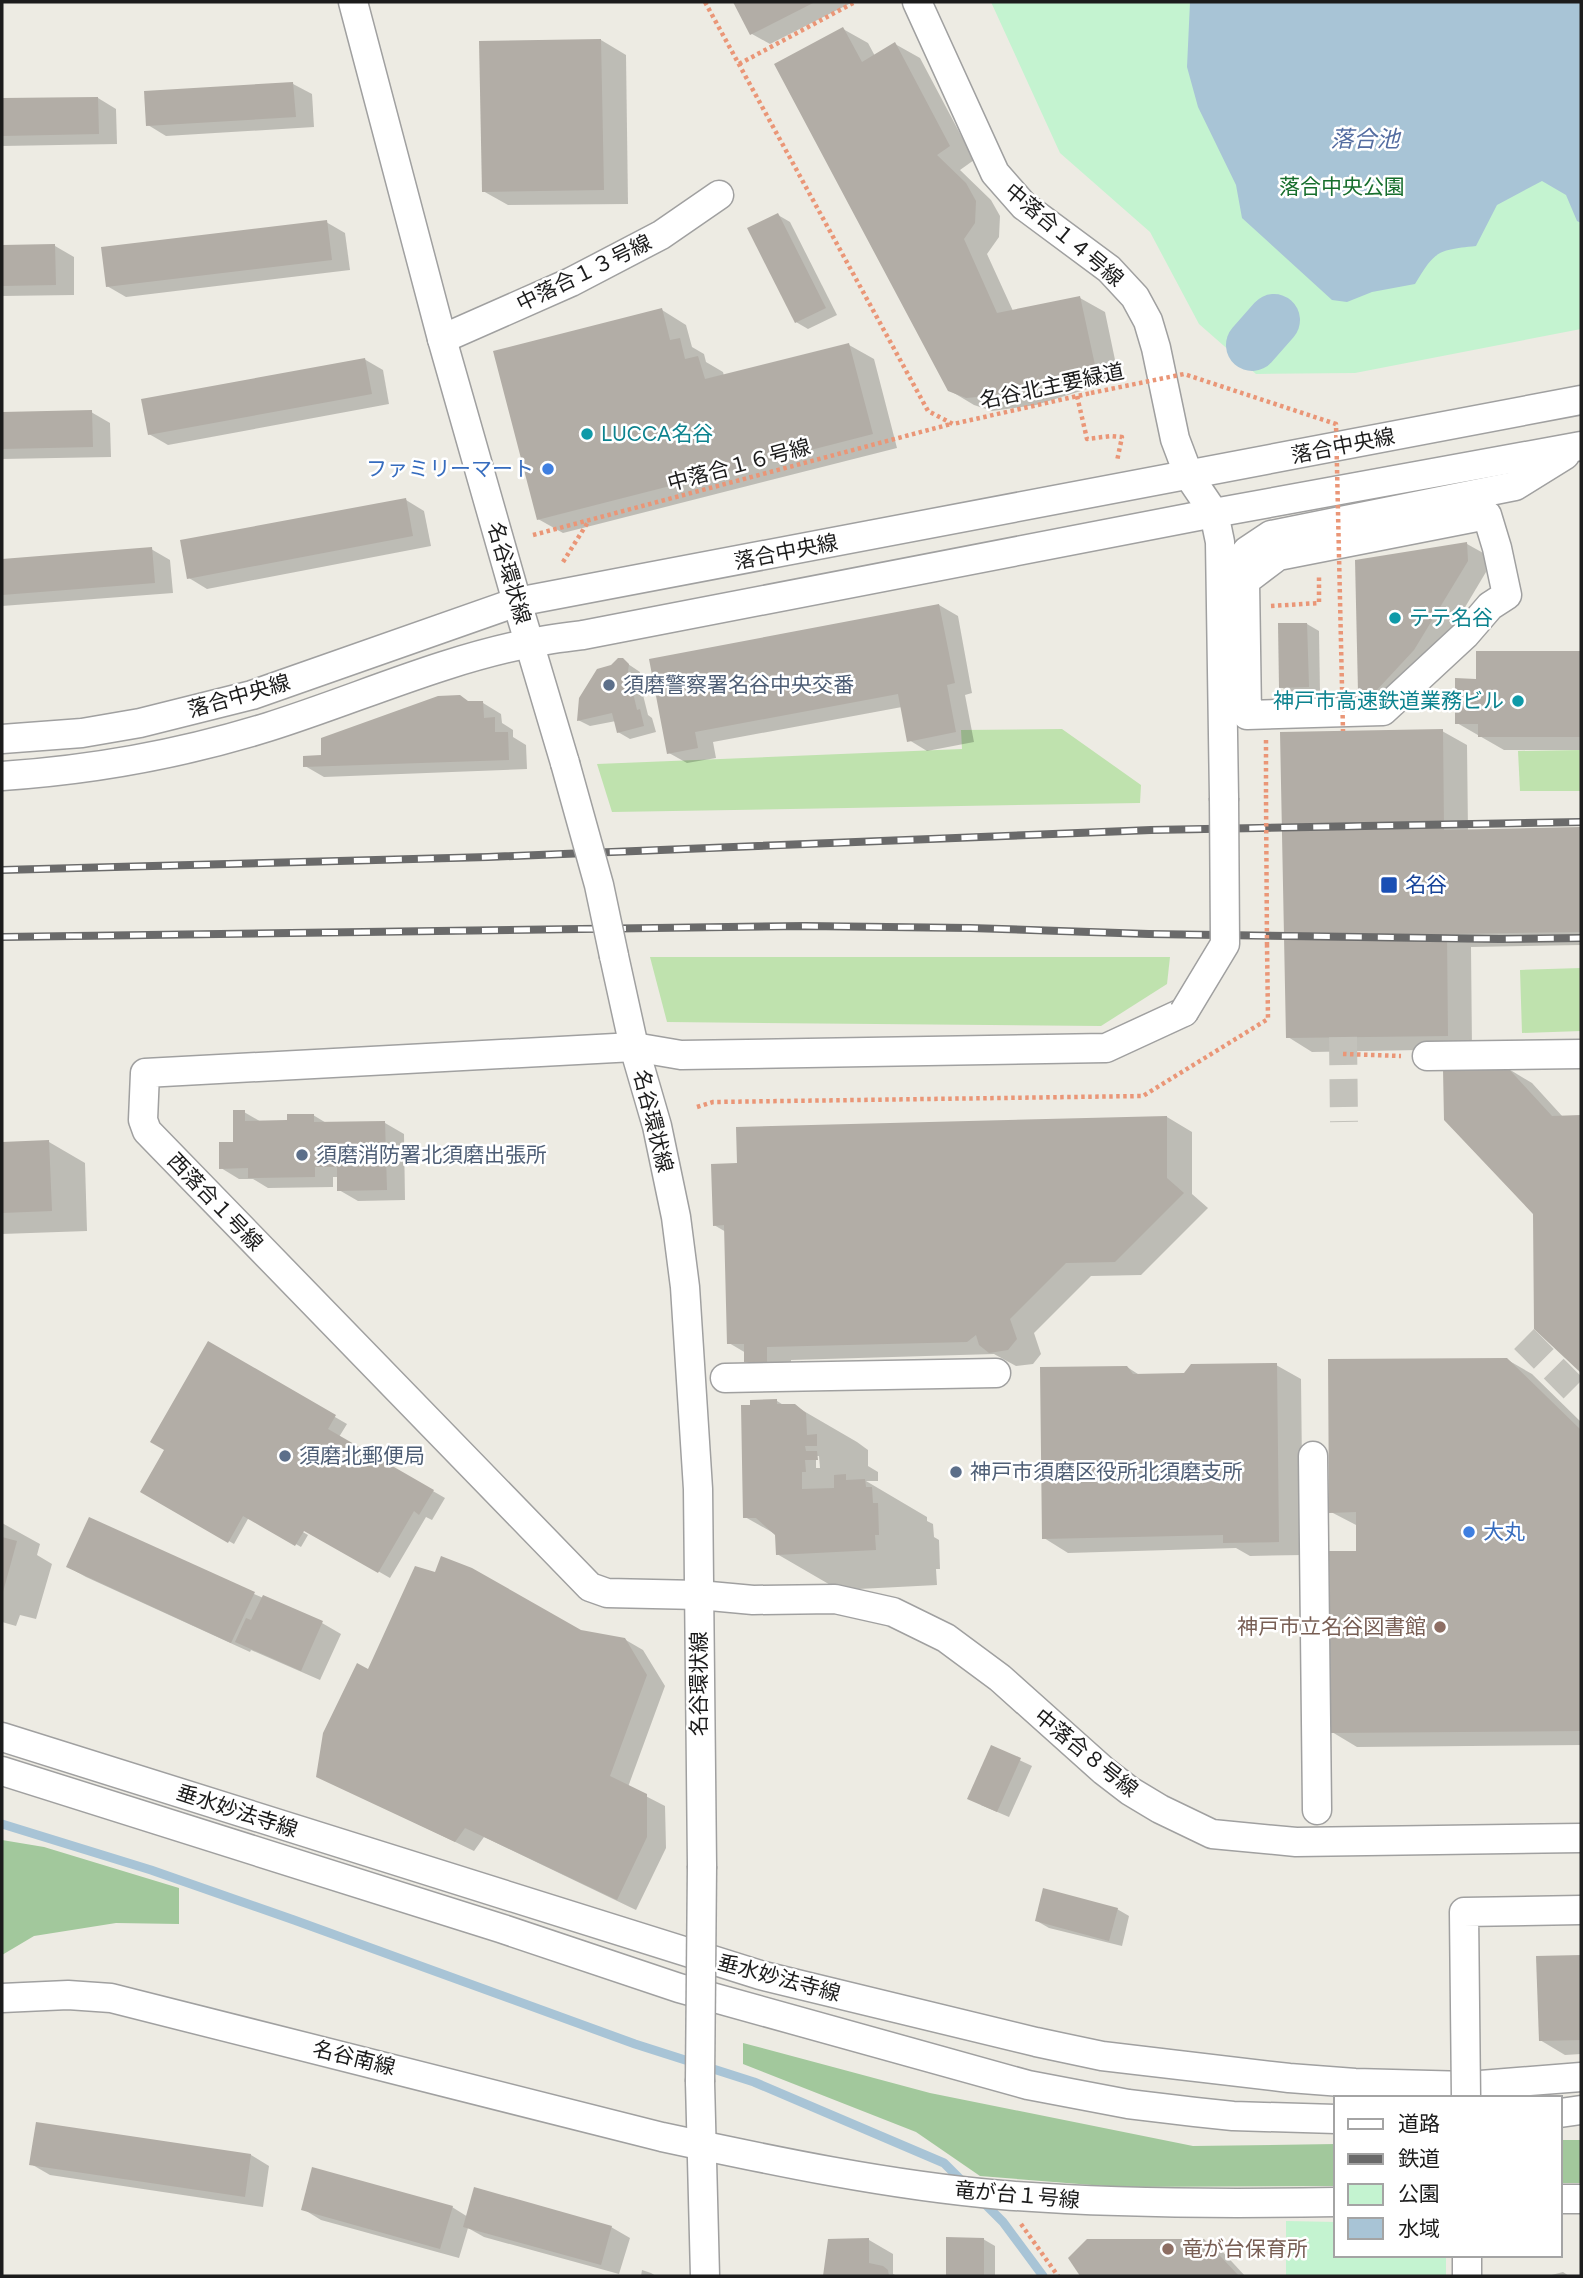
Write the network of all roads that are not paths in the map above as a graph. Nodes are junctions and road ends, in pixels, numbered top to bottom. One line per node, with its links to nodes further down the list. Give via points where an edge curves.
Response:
1 (354, 2): 4 (street, 名谷環状線)
2 (917, 2): 7 (street, 中落合１４号線, via 995,173 1024,206 1109,269 1135,297 1148,321 1175,439)
3 (719, 195): 4 (street, 中落合１３号線, via 661,235 571,282)
4 (442, 339): 10 (street, 名谷環状線)
5 (1581, 401): 7 (street, 落合中央線)
6 (1580, 446): 8 (street, 落合中央線); 9 (street, via 1515,486 1271,535 1247,551)
7 (1189, 476): 8 (street, 中落合１４号線); 10 (street, 落合中央線)
8 (1214, 513): 9 (street); 11 (street, 落合中央線)
9 (1222, 580): 15 (street, bridge, via 1225,944 1184,1012 1106,1048 681,1055)
10 (517, 602): 11 (street, 名谷環状線); 13 (street, 落合中央線, via 252,695 140,723)
11 (529, 643): 14 (street, 落合中央線, via 461,661 266,727 147,759); 15 (street, 名谷環状線, bridge, via 599,885)
12 (1340, 725): 12 (street, via 1247,715 1245,581 1278,556 1488,515 1507,595 1383,711)
13 (2, 739)
14 (2, 776)
15 (631, 1036): 21 (street, 名谷環状線, via 657,1126 682,1257 695,1441); 21 (street, 西落合１号線, via 145,1073 143,1120 147,1131 581,1580 607,1593)
16 (1581, 1054): 17 (street)
17 (1426, 1056)
18 (996, 1373): 19 (street)
19 (725, 1378)
20 (1313, 1456): 24 (street)
21 (699, 1595): 25 (street, 中落合８号線, via 835,1600 893,1612 919,1623 1000,1678 1130,1791 1212,1834 1296,1842); 33 (street, 名谷環状線, bridge)
22 (2, 1737): 28 (street, 垂水妙法寺線, via 760,1975 1036,2042 1102,2056 1355,2083 1468,2086)
23 (2, 1771): 32 (street, 垂水妙法寺線, via 679,1988 954,2066 1128,2104 1233,2116)
24 (1317, 1810)
25 (1581, 1838)
26 (1581, 1910): 29 (street, bridge, via 1464,1912)
27 (2, 1998): 33 (street, 名谷南線, via 111,1998)
28 (1581, 2077)
29 (1466, 2096)
30 (1581, 2110): 31 (street)
31 (1562, 2113)
32 (1334, 2119)
33 (702, 2146): 36 (street, 竜が台１号線, via 880,2180 1000,2195 1186,2204); 38 (street, 名谷環状線)
34 (1562, 2199): 35 (street)
35 (1581, 2199)
36 (1334, 2202)
37 (1467, 2257): 39 (street)
38 (705, 2276)
39 (1467, 2276)

